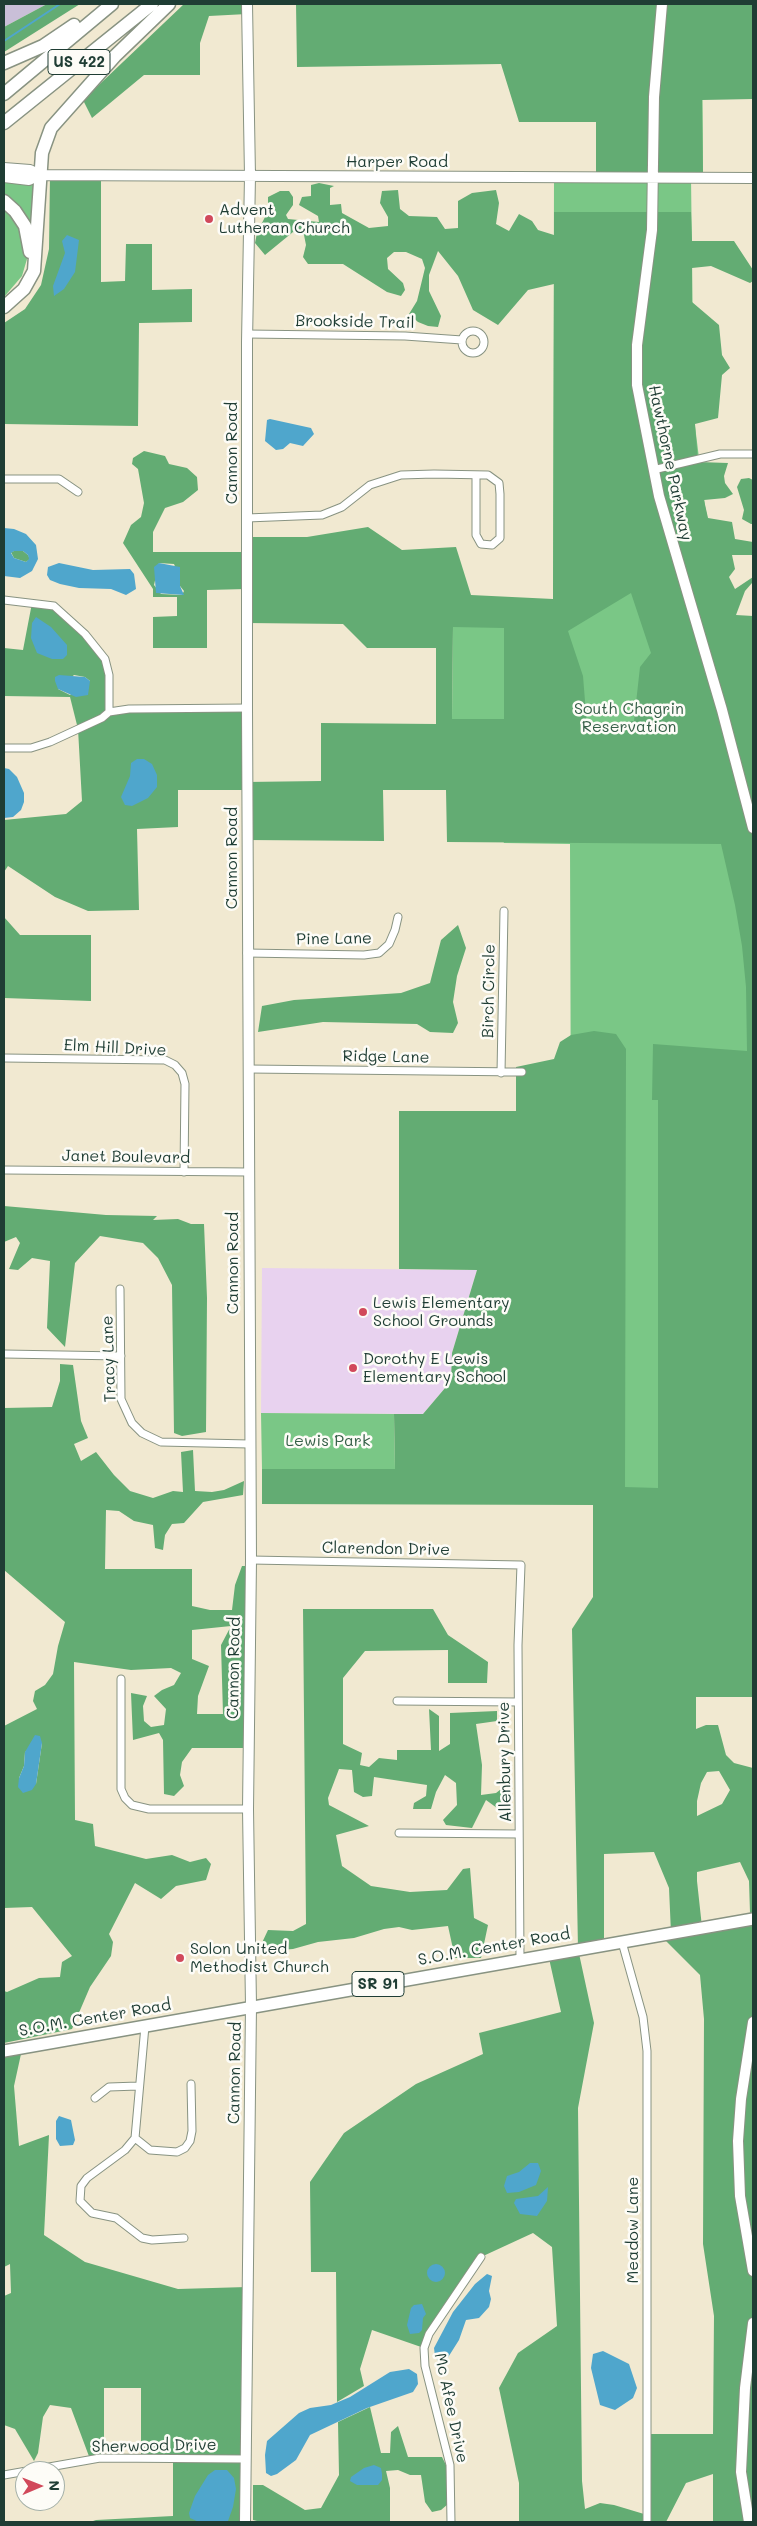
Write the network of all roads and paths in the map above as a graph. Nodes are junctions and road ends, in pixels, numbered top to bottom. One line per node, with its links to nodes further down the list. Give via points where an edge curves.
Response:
1 (108, 4): 7 (highway, via 43,46)
2 (112, 4): 8 (highway, US 422)
3 (152, 4): 9 (highway, US 422)
4 (169, 4): 11 (highway, via 115,56 51,128 42,153)
5 (247, 4): 12 (main road, Cannon Road)
6 (662, 4): 14 (main road, Hawthorne Parkway, via 654,97)
7 (4, 63)
8 (4, 94)
9 (5, 123)
10 (4, 168): 11 (main road, Harper Road, via 30,170)
11 (40, 175): 12 (main road, Harper Road); 13 (main road, Harper Road, via 29,180); 18 (highway, via 34,271 24,289)
12 (250, 176): 14 (main road, Harper Road); 19 (main road, Cannon Road)
13 (4, 177)
14 (654, 177): 15 (main road, Harper Road); 22 (main road, Hawthorne Parkway, via 650,254 636,346 640,406)
15 (753, 178)
16 (4, 201): 17 (highway, via 25,226 30,246 26,270)
17 (4, 300)
18 (4, 308)
19 (247, 334): 20 (street, Brookside Trail); 26 (main road, Cannon Road)
20 (462, 340)
21 (753, 454): 22 (street, via 720,454)
22 (653, 470): 31 (main road, Hawthorne Parkway)
23 (476, 475): 23 (street, via 490,476 500,487 500,538 488,546 481,544 476,535); 26 (street, via 401,475 370,485 342,506 322,515)
24 (4, 480): 25 (street, via 59,479)
25 (78, 492)
26 (247, 518): 28 (main road, Cannon Road)
27 (4, 600): 29 (street, via 54,606 85,634 104,659 109,675)
28 (247, 708): 29 (street); 34 (main road, Cannon Road)
29 (109, 712): 30 (street, via 50,742 30,748)
30 (4, 748)
31 (753, 828)
32 (504, 911): 37 (street, Birch Circle)
33 (398, 917): 34 (street, Pine Lane, via 389,944 378,953)
34 (247, 953): 36 (main road, Cannon Road)
35 (4, 1058): 40 (street, Elm Hill Drive, via 165,1060 175,1065 185,1084)
36 (249, 1069): 37 (street, Ridge Lane); 41 (main road, Cannon Road)
37 (501, 1072): 38 (street, Ridge Lane)
38 (522, 1072)
39 (4, 1170): 40 (street, Janet Boulevard)
40 (184, 1172): 41 (street, Janet Boulevard)
41 (248, 1172): 45 (main road, Cannon Road)
42 (120, 1289): 44 (street, Tracy Lane)
43 (4, 1354): 44 (street)
44 (121, 1356): 45 (street, Tracy Lane, via 121,1399 132,1423 142,1433 161,1442)
45 (249, 1444): 46 (main road, Cannon Road)
46 (250, 1560): 47 (street, Clarendon Drive); 51 (main road, Cannon Road)
47 (521, 1564): 50 (street, Allenbury Drive)
48 (121, 1679): 51 (street, via 121,1789 125,1798 132,1805 149,1809)
49 (397, 1701): 50 (street)
50 (518, 1702): 53 (street, Allenbury Drive)
51 (248, 1809): 57 (main road, Cannon Road)
52 (399, 1833): 53 (street)
53 (519, 1834): 56 (street, Allenbury Drive)
54 (753, 1919): 55 (main road, S.O.M. Center Road / SR 91)
55 (622, 1942): 56 (main road, S.O.M. Center Road / SR 91); 74 (street, Meadow Lane, via 643,2017 647,2051)
56 (520, 1959): 57 (main road, S.O.M. Center Road / SR 91)
57 (251, 2006): 59 (main road, S.O.M. Center Road / SR 91); 70 (main road, Cannon Road)
58 (753, 2022): 60 (main road)
59 (145, 2026): 61 (main road, S.O.M. Center Road / SR 91); 63 (street)
60 (751, 2045): 68 (main road, via 739,2111 738,2161 742,2212)
61 (4, 2051)
62 (191, 2084): 65 (street, via 192,2131 185,2148 177,2152 150,2150)
63 (138, 2086): 64 (street, via 109,2087); 65 (street)
64 (95, 2098)
65 (135, 2138): 66 (street, via 125,2150 87,2178 81,2186 80,2201 92,2213 116,2218 142,2238)
66 (184, 2238)
67 (481, 2257): 73 (street, Mc Afee Drive, via 429,2334 424,2348 425,2366 450,2465)
68 (753, 2271)
69 (753, 2323): 75 (main road, via 741,2472)
70 (246, 2460): 71 (street, Sherwood Drive, via 100,2458); 72 (main road, Cannon Road)
71 (4, 2475)
72 (245, 2522)
73 (451, 2522)
74 (646, 2522)
75 (749, 2522)

